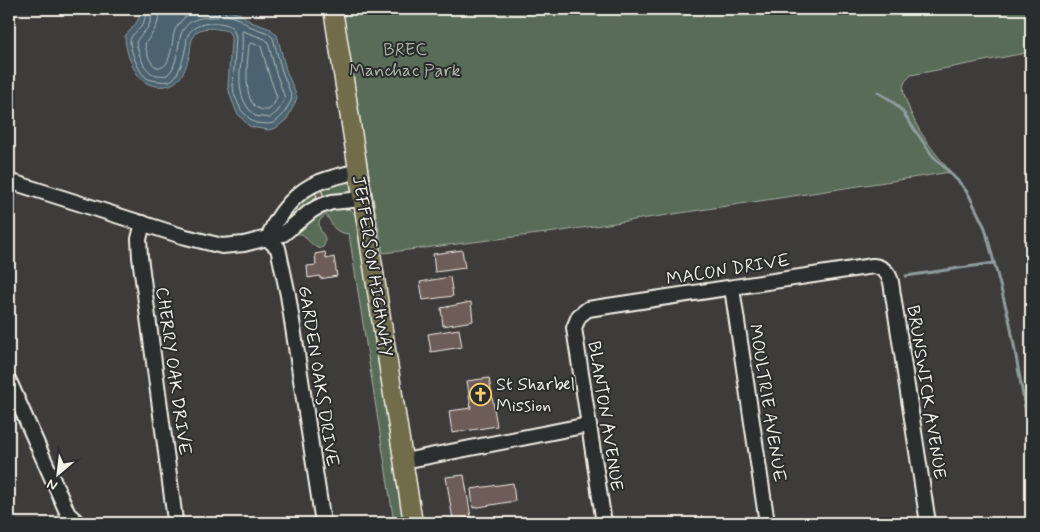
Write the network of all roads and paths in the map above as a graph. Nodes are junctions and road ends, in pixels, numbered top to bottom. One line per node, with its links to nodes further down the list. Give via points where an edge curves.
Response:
1 (333, 9): 2 (main road, JEFFERSON HIGHWAY)
2 (358, 171): 4 (main road, JEFFERSON HIGHWAY); 6 (street, via 314,184 298,193 272,226)
3 (9, 181): 5 (street)
4 (362, 199): 6 (street, via 318,207 283,234); 12 (main road, JEFFERSON HIGHWAY)
5 (143, 223): 6 (street, via 222,246); 14 (street, CHERRY OAK DRIVE, via 139,239 140,257)
6 (268, 239): 15 (street, GARDEN OAKS DRIVE, via 278,248 288,295)
7 (884, 269): 8 (street, MACON DRIVE, via 870,266); 19 (street, BRUNSWICK AVENUE, via 891,282)
8 (732, 288): 9 (street, MACON DRIVE, via 588,309); 18 (street, MOULTRIE AVENUE)
9 (579, 316): 11 (street, BLANTON AVENUE, via 574,328)
10 (9, 381): 13 (street, via 68,514)
11 (588, 425): 12 (street); 17 (street, BLANTON AVENUE)
12 (404, 461): 16 (main road, JEFFERSON HIGHWAY)
13 (78, 523)
14 (174, 523)
15 (323, 523)
16 (413, 523)
17 (604, 523)
18 (768, 523)
19 (928, 523)

